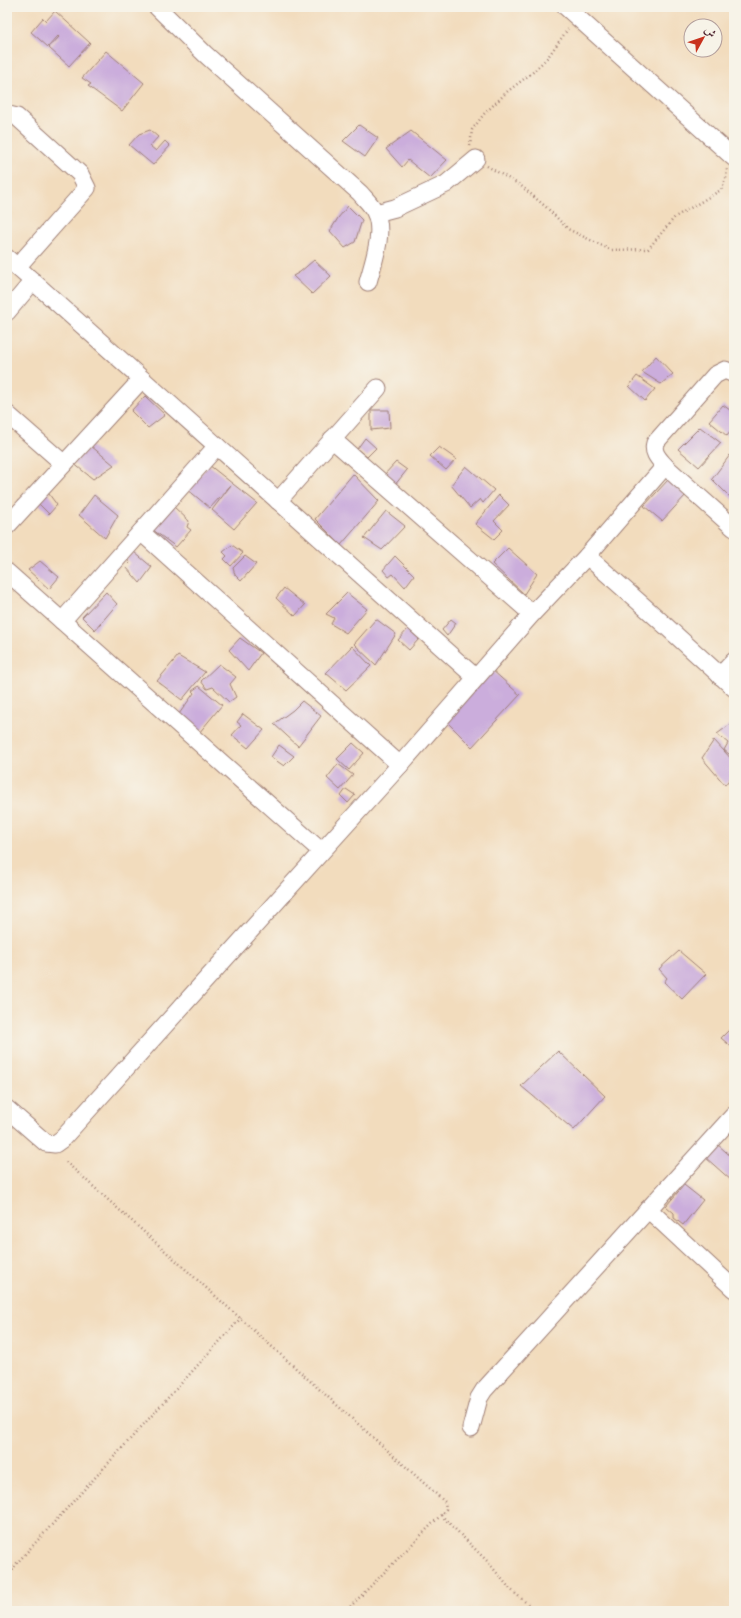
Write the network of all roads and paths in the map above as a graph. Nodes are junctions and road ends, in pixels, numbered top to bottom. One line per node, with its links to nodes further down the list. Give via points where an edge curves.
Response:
1 (157, 7): 6 (street, via 205,54 360,193)
2 (571, 12): 4 (street); 5 (path, via 548,57 484,114 472,130 470,153)
3 (7, 116): 7 (street, via 17,117 80,174 87,188)
4 (731, 155): 5 (path, via 721,190 675,217 648,249 611,250 568,229 520,185)
5 (476, 159): 6 (street, via 446,184 395,208)
6 (376, 213): 9 (street, via 379,229)
7 (12, 262): 8 (street)
8 (33, 281): 10 (street); 12 (street)
9 (368, 282)
10 (7, 312)
11 (734, 374): 18 (street, via 725,370 716,376 655,443 657,457)
12 (142, 379): 16 (street); 17 (street)
13 (378, 388): 15 (street)
14 (7, 414): 17 (street)
15 (332, 439): 19 (street); 25 (street)
16 (217, 446): 19 (street); 22 (street)
17 (64, 464): 20 (street)
18 (666, 466): 21 (street); 23 (street)
19 (278, 501): 29 (street)
20 (7, 526)
21 (734, 528)
22 (141, 532): 26 (street); 31 (street)
23 (587, 556): 25 (street); 28 (street)
24 (7, 572): 26 (street)
25 (532, 614): 29 (street)
26 (62, 621): 32 (street)
27 (734, 661): 28 (street)
28 (720, 676): 30 (street)
29 (476, 677): 31 (street)
30 (734, 688)
31 (400, 765): 32 (street)
32 (321, 851): 33 (street, via 62,1139 55,1144 46,1143)
33 (7, 1110)
34 (734, 1115): 36 (street)
35 (66, 1162): 38 (path)
36 (648, 1209): 37 (street); 39 (street, via 484,1390 479,1398)
37 (734, 1289)
38 (241, 1318): 40 (path, via 438,1495 445,1502 446,1509); 41 (path, via 16,1564)
39 (471, 1428)
40 (441, 1515): 42 (path); 43 (path, via 488,1562 510,1589)
41 (7, 1581)
42 (346, 1611)
43 (536, 1611)

